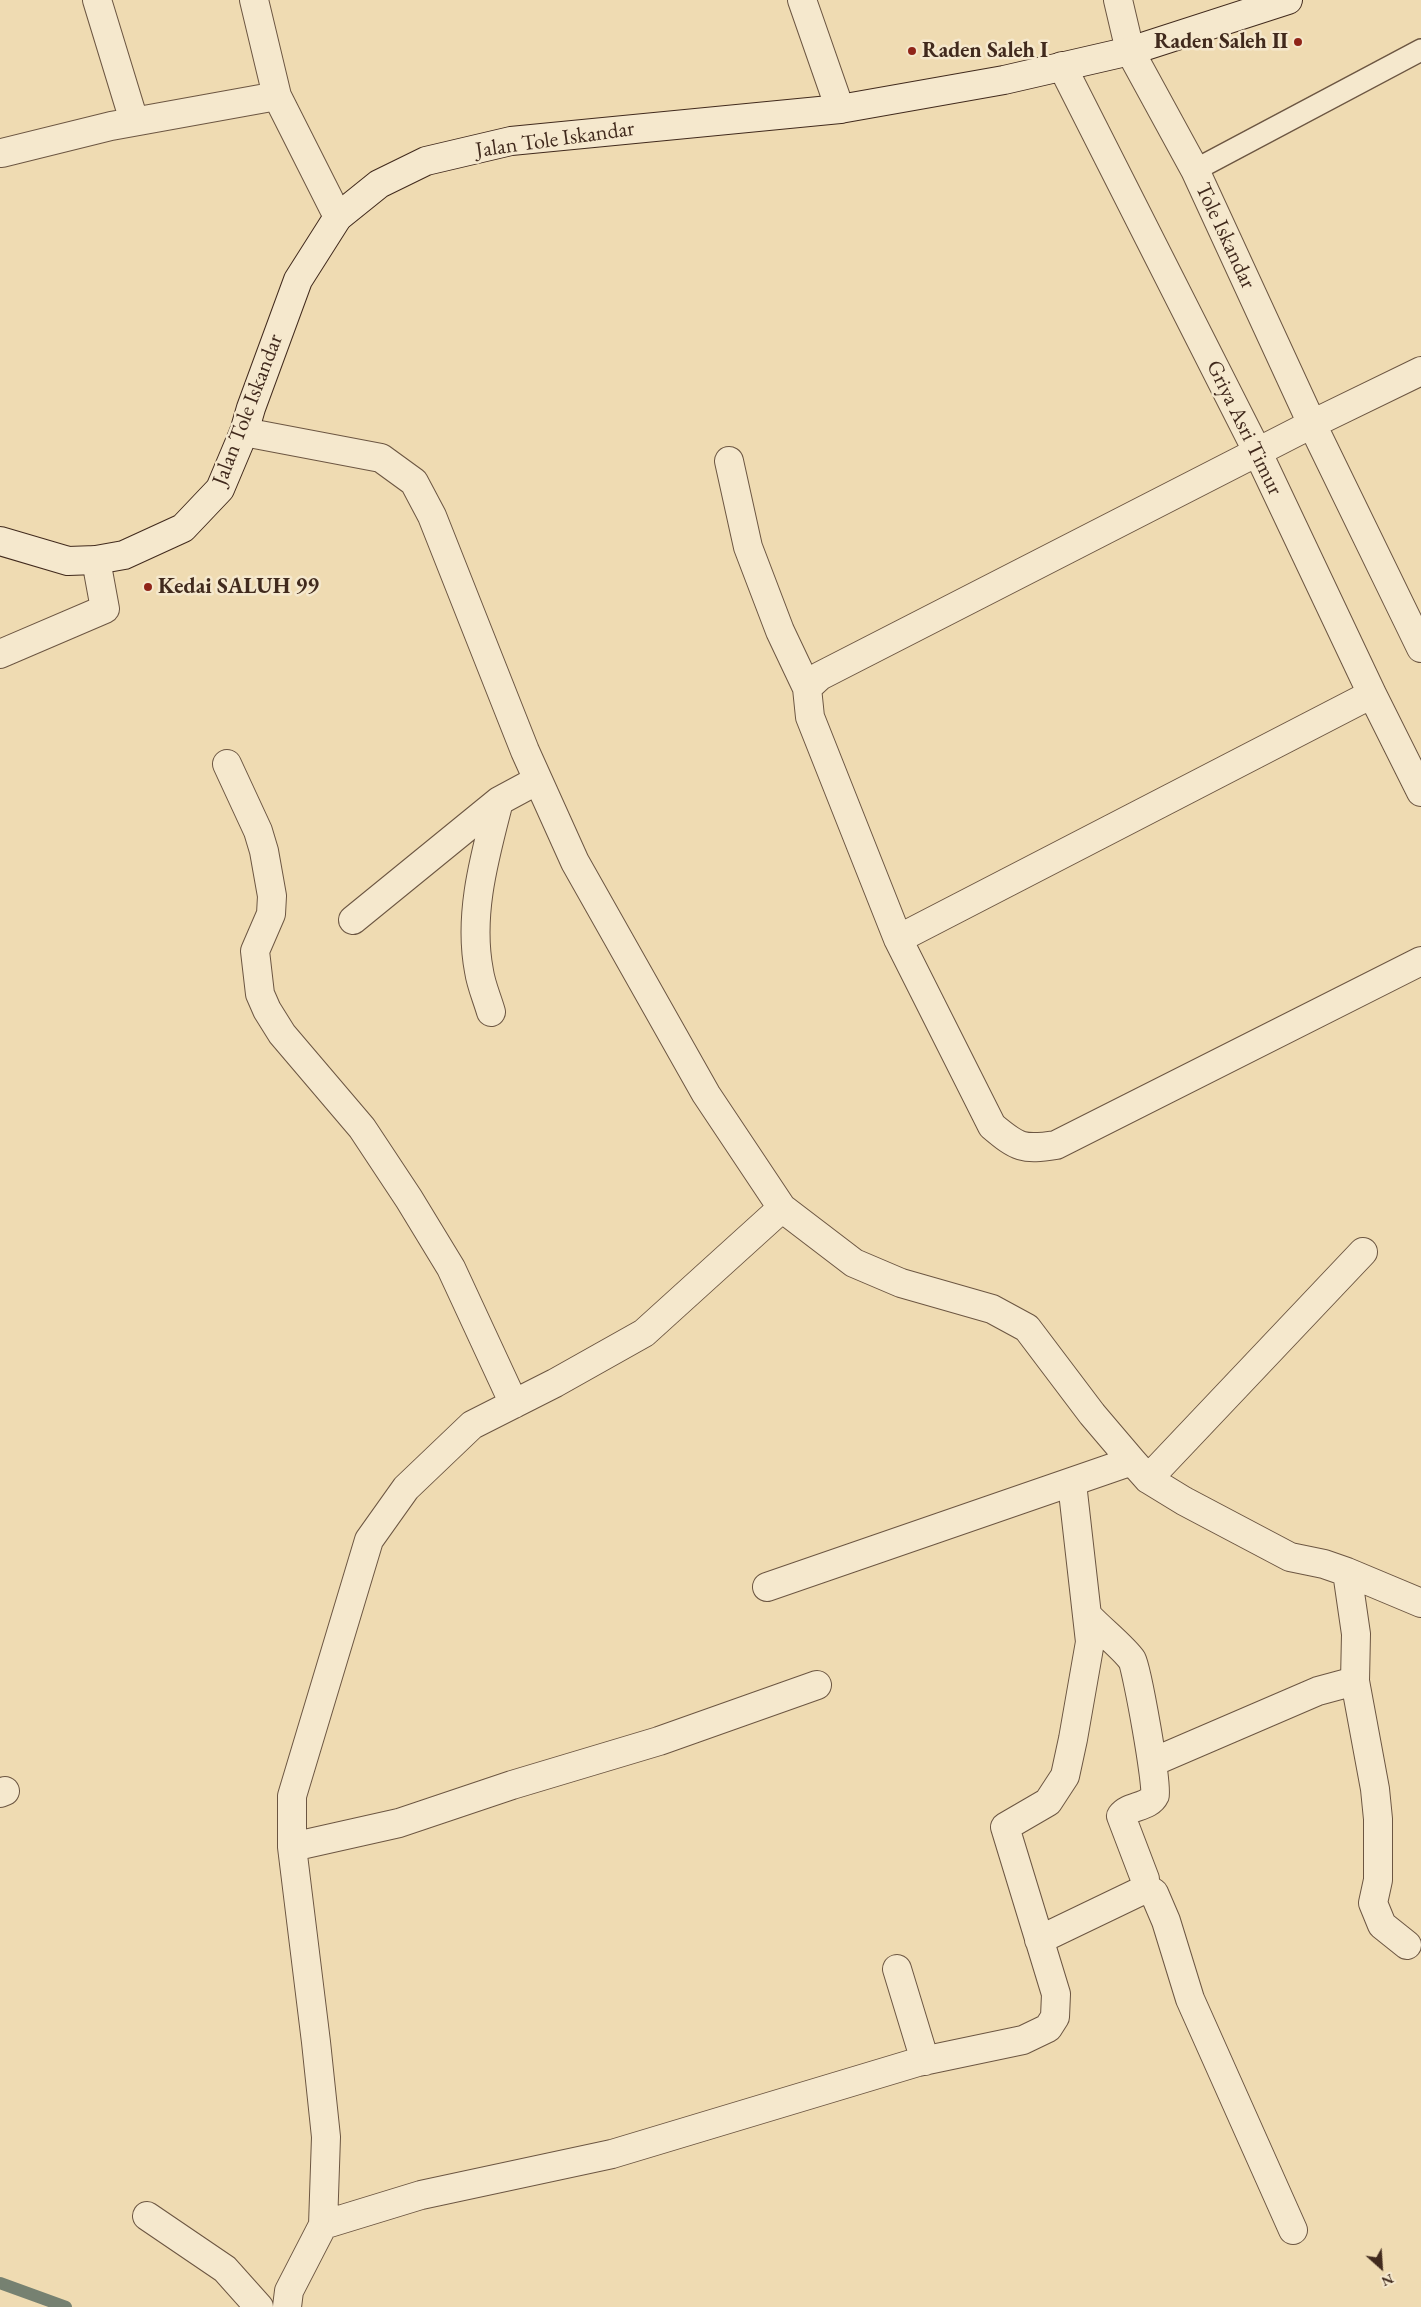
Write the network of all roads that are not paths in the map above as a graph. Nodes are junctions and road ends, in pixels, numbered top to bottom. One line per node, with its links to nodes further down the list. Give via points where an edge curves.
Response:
1 (97, 0): 11 (street)
2 (254, 0): 9 (street)
3 (802, 0): 10 (street)
4 (1118, 0): 7 (street, Tole Iskandar)
5 (1288, 0): 7 (street, Jalan Tole Iskandar)
6 (1421, 50): 13 (lane)
7 (1130, 51): 8 (street, Jalan Tole Iskandar); 13 (street, Tole Iskandar)
8 (1062, 66): 10 (street, Jalan Tole Iskandar, via 1004,80); 18 (street, Griya Asri Timur)
9 (277, 96): 11 (street); 14 (street)
10 (840, 109): 14 (street, Jalan Tole Iskandar, via 511,141 426,161 379,184)
11 (134, 121): 12 (street)
12 (2, 153)
13 (1195, 170): 16 (street, Tole Iskandar)
14 (338, 218): 17 (street, Jalan Tole Iskandar, via 298,280)
15 (1421, 371): 16 (street)
16 (1312, 424): 18 (street); 22 (street, Tole Iskandar)
17 (244, 432): 21 (street, Jalan Tole Iskandar, via 220,489 183,528 124,555); 27 (street, via 381,458 414,482 432,516)
18 (1258, 453): 24 (street, via 820,676); 25 (street, Griya Asri Timur)
19 (728, 461): 24 (street, via 748,547 780,631)
20 (0, 541): 21 (street, Jalan Tole Iskandar, via 68,560)
21 (96, 560): 23 (street, via 105,609)
22 (1421, 648)
23 (0, 654)
24 (807, 688): 31 (street, via 810,716)
25 (1372, 694): 28 (street, Griya Asri Timur); 31 (street)
26 (227, 764): 36 (street, via 258,832 272,896 271,914 256,951 263,1002 282,1034 362,1128 409,1199 451,1268)
27 (538, 780): 29 (street); 34 (street, via 575,862 657,1010 706,1094)
28 (1421, 792)
29 (499, 801): 30 (street); 33 (street, via 481,869 476,927 479,971)
30 (353, 920)
31 (898, 939): 32 (street, via 992,1126 1008,1140 1029,1149 1056,1145)
32 (1421, 961)
33 (491, 1012)
34 (782, 1208): 36 (street, via 644,1333); 37 (street, via 854,1263 901,1283 992,1309 1027,1328 1092,1414)
35 (1364, 1252): 37 (street)
36 (514, 1404): 46 (street, via 472,1425 406,1488 369,1540 292,1796)
37 (1140, 1470): 38 (street); 39 (street, via 1184,1501 1290,1557)
38 (1072, 1483): 40 (street); 42 (street)
39 (1348, 1572): 41 (street); 43 (street, via 1356,1634)
40 (767, 1587)
41 (1421, 1603)
42 (1089, 1617): 45 (street, via 1132,1661); 48 (street, via 1090,1642 1065,1776 1048,1802 1005,1827)
43 (1355, 1681): 45 (street, via 1318,1691); 49 (street, via 1378,1818 1378,1880 1373,1903 1382,1926)
44 (817, 1685): 46 (street, via 659,1741 399,1823)
45 (1153, 1762): 47 (street, via 1154,1797 1149,1802 1125,1810 1121,1816 1145,1879)
46 (292, 1847): 53 (street, via 326,2137)
47 (1145, 1887): 48 (street); 54 (street, via 1154,1893 1190,1999)
48 (1039, 1940): 51 (street, via 1056,1994 1056,2017 1048,2028 1024,2040)
49 (1407, 1945)
50 (897, 1969): 51 (street)
51 (925, 2061): 53 (street, via 612,2154 421,2195)
52 (147, 2216): 55 (street, via 225,2270)
53 (323, 2225): 56 (street, via 289,2291)
54 (1293, 2230)
55 (259, 2307)
56 (287, 2307)

